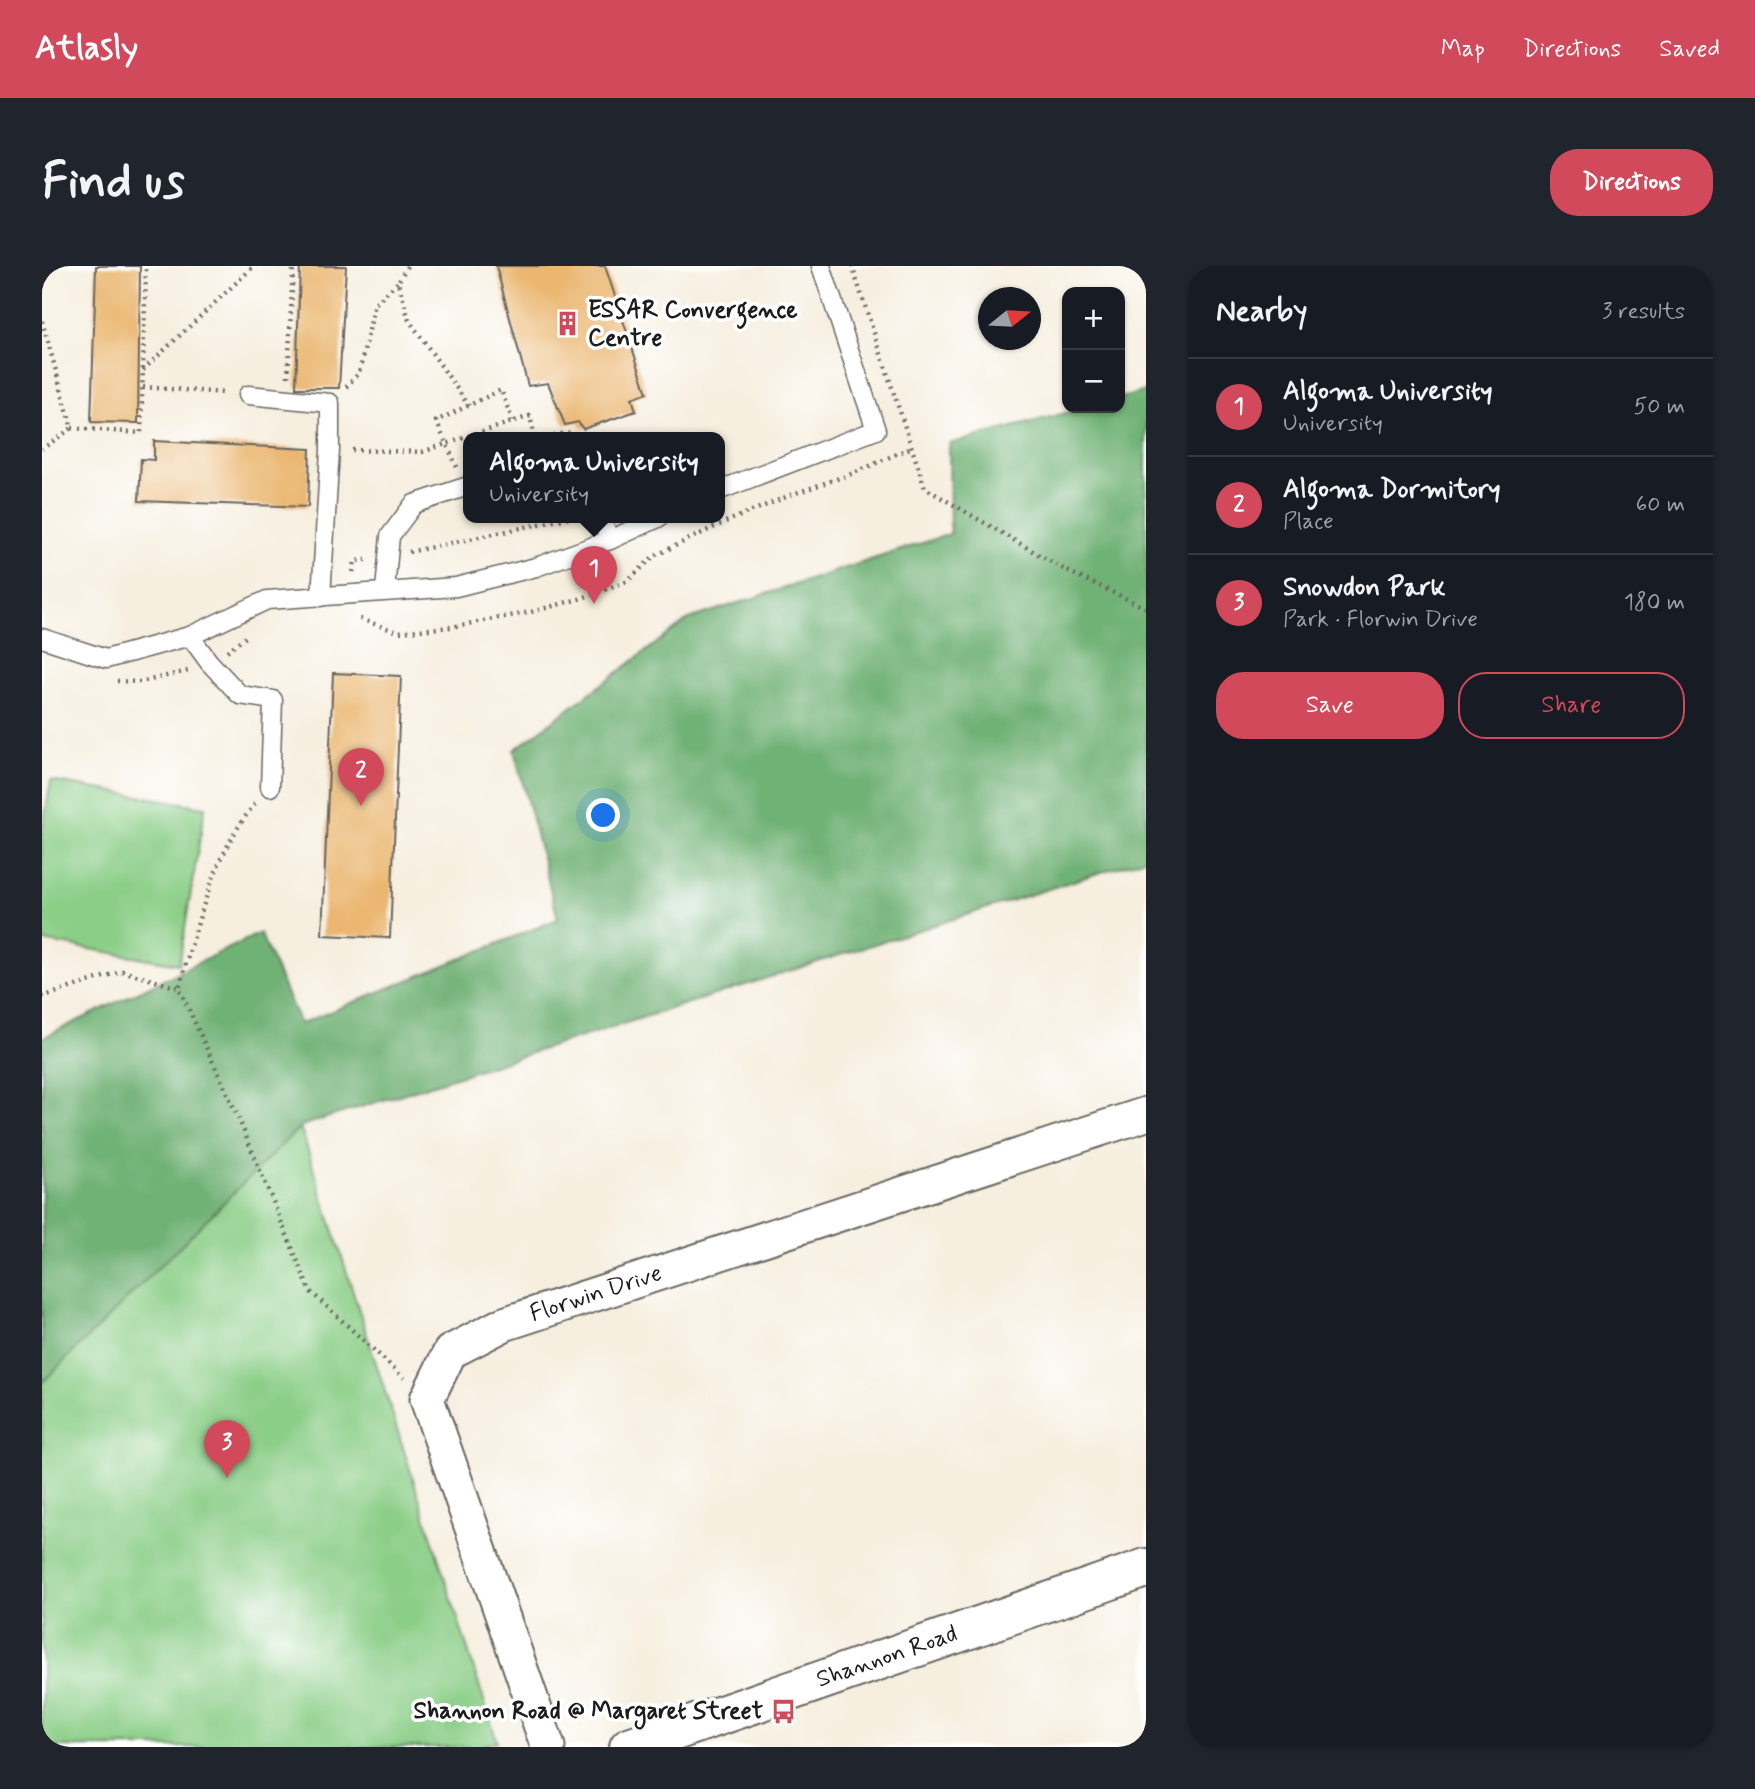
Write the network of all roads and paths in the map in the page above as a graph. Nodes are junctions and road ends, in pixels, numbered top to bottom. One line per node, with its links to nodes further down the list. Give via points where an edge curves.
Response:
1 (146, 266): 9 (path)
2 (254, 266): 9 (path)
3 (293, 266): 12 (path)
4 (407, 266): 7 (path)
5 (821, 266): 25 (lane, via 876,430)
6 (852, 266): 36 (path, via 926,488 1065,570)
7 (398, 282): 13 (path, via 375,304 359,373); 14 (path, via 409,320)
8 (42, 321): 16 (path)
9 (144, 370): 10 (path)
10 (143, 387): 11 (path); 16 (path, via 141,433)
11 (248, 395): 12 (lane)
12 (288, 399): 13 (lane)
13 (330, 403): 22 (lane)
14 (469, 406): 15 (path, via 502,390); 20 (path, via 436,421)
15 (513, 422): 17 (path); 18 (path, via 530,416)
16 (72, 428): 21 (path)
17 (483, 432)
18 (534, 432)
19 (463, 439): 20 (path)
20 (447, 444): 22 (path, via 422,452); 23 (path, via 457,467)
21 (42, 449)
22 (330, 450): 35 (lane)
23 (447, 471)
24 (463, 488): 31 (lane, via 414,503 390,536)
25 (725, 488)
26 (541, 523): 31 (path)
27 (603, 523): 29 (lane)
28 (647, 523): 29 (lane)
29 (610, 540): 33 (lane, via 536,567 456,587)
30 (368, 550): 32 (path)
31 (388, 556): 32 (path); 33 (lane)
32 (365, 560): 34 (path, via 355,561)
33 (385, 590): 34 (lane)
34 (350, 594): 35 (lane)
35 (321, 597): 37 (lane, via 267,600)
36 (1146, 608)
37 (190, 636): 38 (lane, via 106,659); 39 (lane, via 240,695 273,700)
38 (42, 638)
39 (270, 788): 40 (path, via 237,826 214,876)
40 (179, 988): 41 (path, via 122,971); 43 (path, via 310,1291)
41 (42, 997)
42 (1146, 1114): 43 (street, Florwin Drive, via 504,1324 450,1352)
43 (427, 1399): 45 (street)
44 (1146, 1568): 46 (street, Shannon Road)
45 (548, 1747)
46 (629, 1747)

